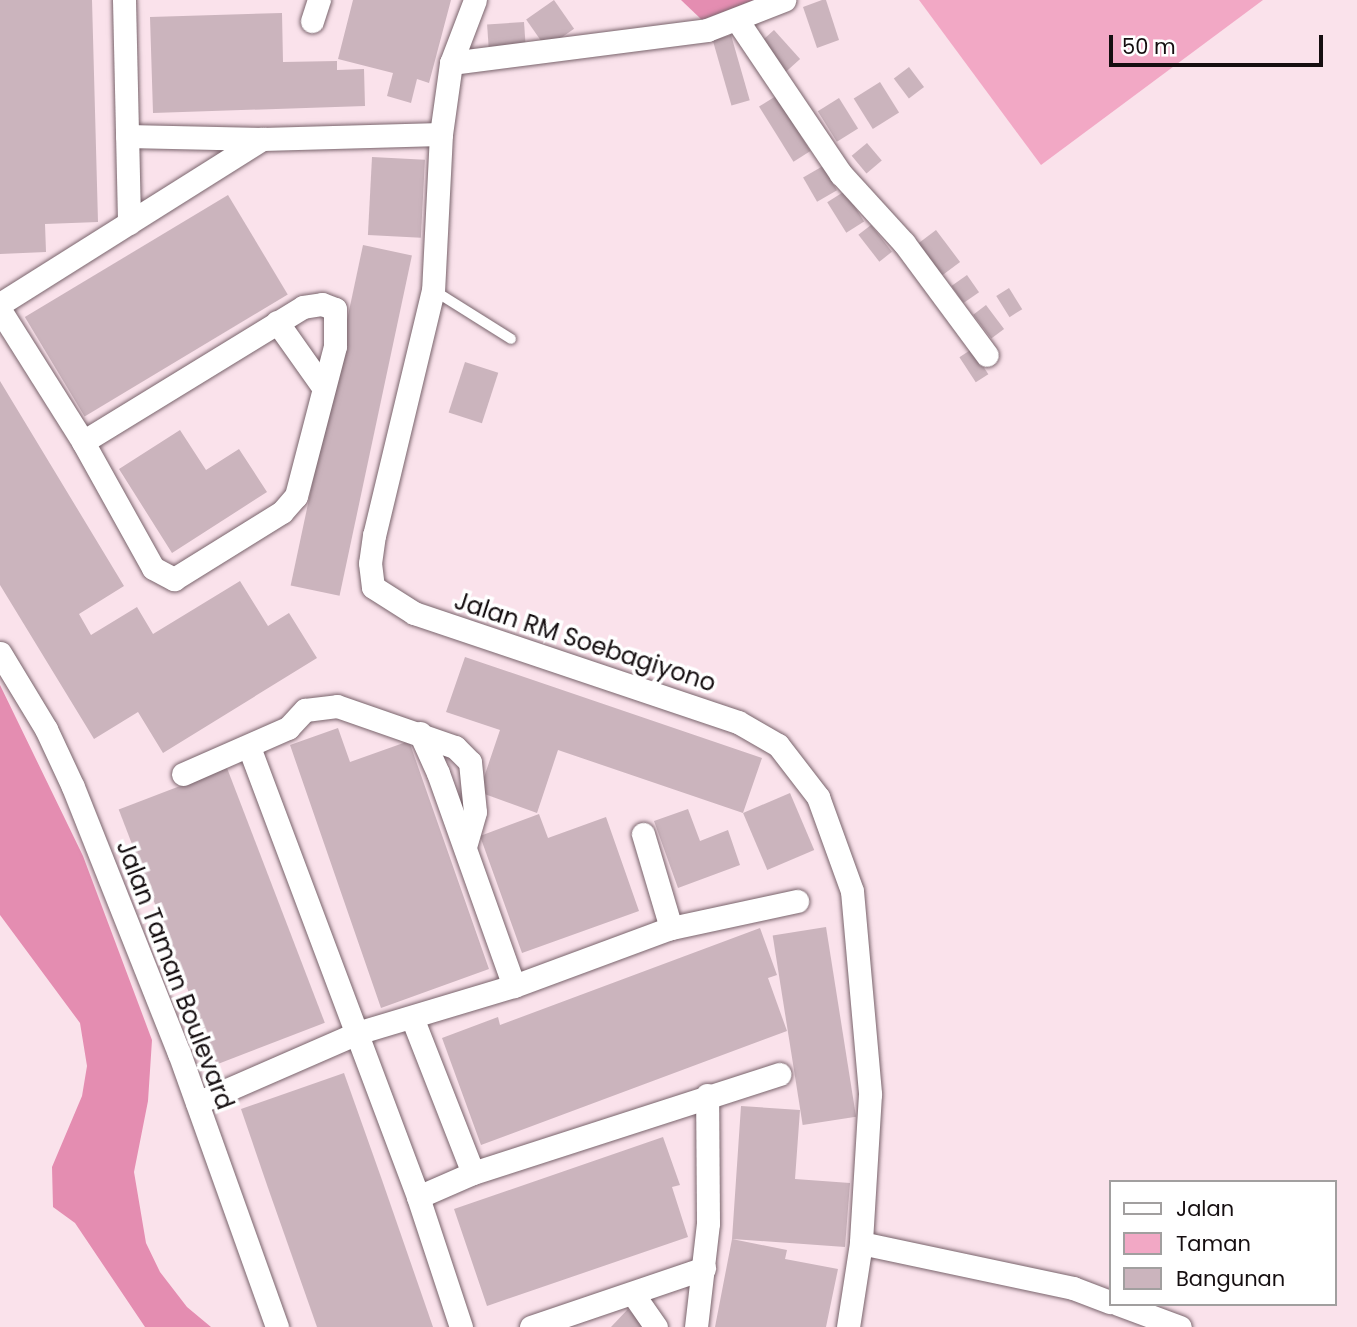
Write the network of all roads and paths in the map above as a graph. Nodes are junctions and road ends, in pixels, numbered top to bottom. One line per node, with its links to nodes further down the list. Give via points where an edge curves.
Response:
1 (124, 0): 7 (street)
2 (784, 0): 4 (street)
3 (475, 2): 5 (street, Jalan RM Soebagiyono)
4 (737, 20): 5 (street, via 707,30); 15 (street, via 841,174 904,243)
5 (451, 63): 6 (street, Jalan RM Soebagiyono)
6 (441, 134): 8 (street); 10 (street, Jalan RM Soebagiyono)
7 (127, 136): 8 (street); 9 (street)
8 (262, 139): 9 (street)
9 (129, 223): 11 (street)
10 (433, 290): 14 (lane); 34 (street, Jalan RM Soebagiyono, via 374,535 373,587 414,613 738,722 778,745 801,770 832,832 856,915 870,1094)
11 (0, 304)
12 (0, 310): 17 (street)
13 (277, 322): 16 (street); 16 (street, via 303,307 322,304 335,309 335,346); 17 (street)
14 (511, 339)
15 (987, 355)
16 (323, 387): 17 (street, via 300,485 291,503 183,576 167,579 153,568)
17 (83, 442)
18 (0, 653): 31 (street, Jalan Taman Boulevard, via 46,729 73,787)
19 (420, 733): 20 (street, via 337,706 305,710 288,728); 23 (street); 23 (street, via 455,747 470,762 475,812)
20 (249, 747): 21 (street); 28 (street)
21 (183, 774)
22 (643, 834): 25 (street)
23 (465, 846): 26 (street)
24 (797, 901): 25 (street)
25 (671, 928): 26 (street)
26 (514, 986): 27 (street)
27 (413, 1020): 28 (street); 32 (street)
28 (357, 1033): 31 (street); 33 (street)
29 (779, 1074): 30 (street)
30 (707, 1095): 32 (street); 35 (street)
31 (197, 1103): 39 (street, Jalan Taman Boulevard)
32 (473, 1173): 33 (street)
33 (418, 1197): 40 (street)
34 (861, 1244): 37 (street, via 1073,1288); 44 (street, Jalan RM Soebagiyono)
35 (704, 1268): 36 (street); 43 (street)
36 (633, 1294): 41 (street); 42 (street)
37 (1108, 1301)
38 (1123, 1306): 45 (street)
39 (277, 1327)
40 (461, 1327)
41 (531, 1327)
42 (656, 1327)
43 (696, 1327)
44 (848, 1327)
45 (1180, 1327)

